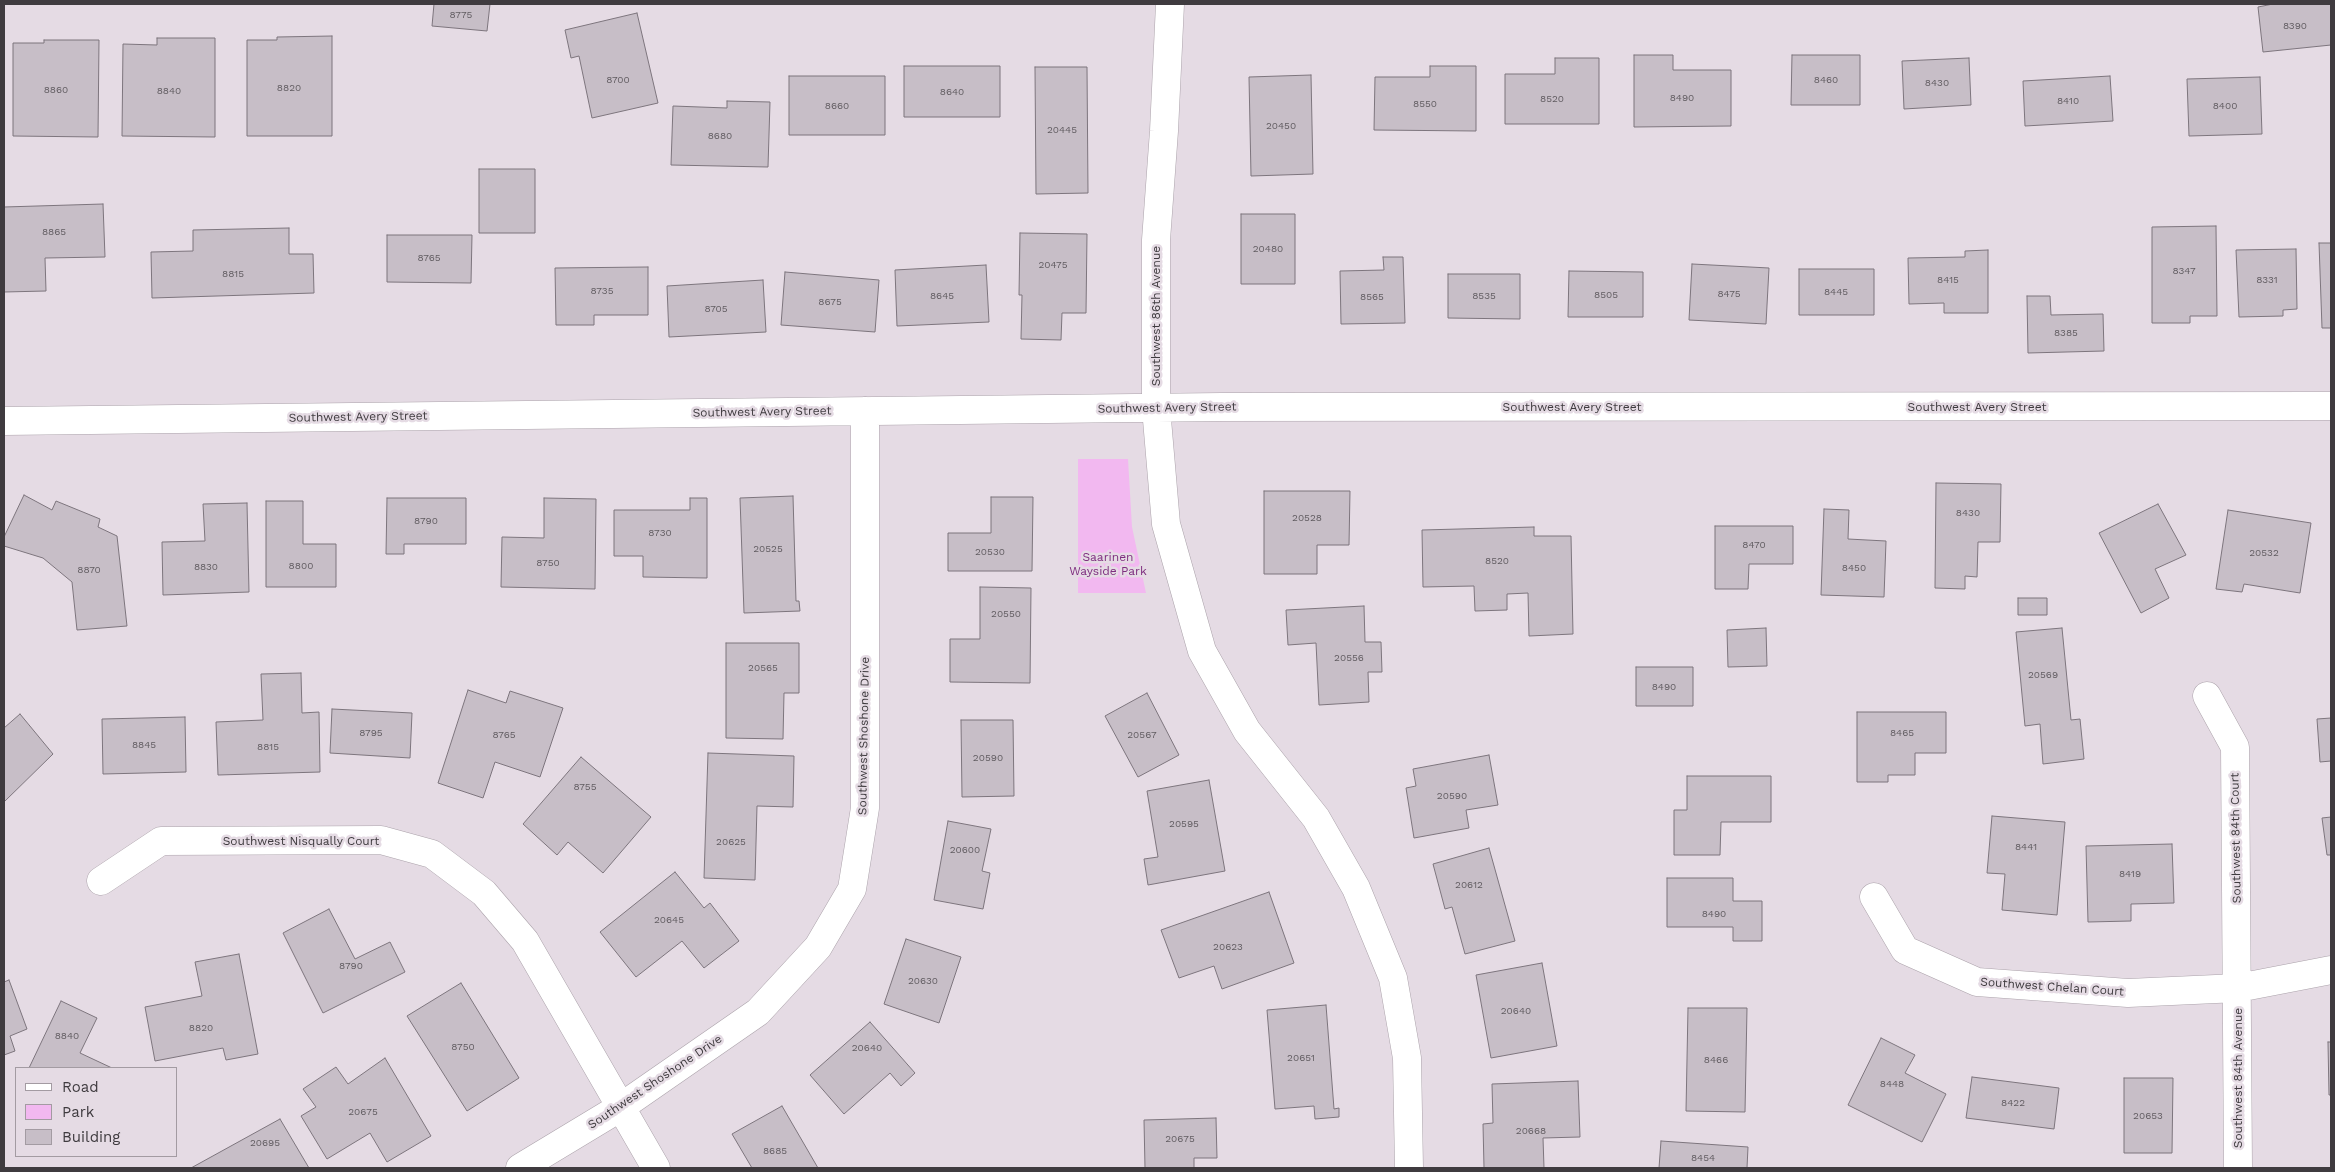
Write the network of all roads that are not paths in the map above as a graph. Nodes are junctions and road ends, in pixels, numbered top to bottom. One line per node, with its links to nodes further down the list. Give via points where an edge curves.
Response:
1 (1170, 4): 3 (street, Southwest 86th Avenue, via 1156,240)
2 (2331, 406): 3 (street, Southwest Avery Street)
3 (1156, 408): 4 (street, Southwest Avery Street); 14 (street, Southwest 86th Avenue, via 1166,524 1202,651 1247,731 1316,818 1343,864 1393,978 1407,1058)
4 (866, 411): 5 (street, Southwest Avery Street); 11 (street, Southwest Shoshone Drive, via 866,808 852,889 818,947 758,1012)
5 (4, 421)
6 (2207, 696): 10 (street, Southwest 84th Court, via 2235,747)
7 (101, 881): 11 (street, Southwest Nisqually Court, via 161,841 380,840 432,854 484,893 525,941)
8 (1874, 897): 10 (street, Southwest Chelan Court, via 1904,950 1977,982 2128,993)
9 (2331, 970): 10 (street, Southwest Chelan Court)
10 (2238, 988): 15 (street, Southwest 84th Avenue)
11 (621, 1106): 12 (street, Southwest Shoshone Drive); 13 (street, Southwest Nisqually Court)
12 (520, 1168)
13 (656, 1168)
14 (1409, 1168)
15 (2238, 1168)

